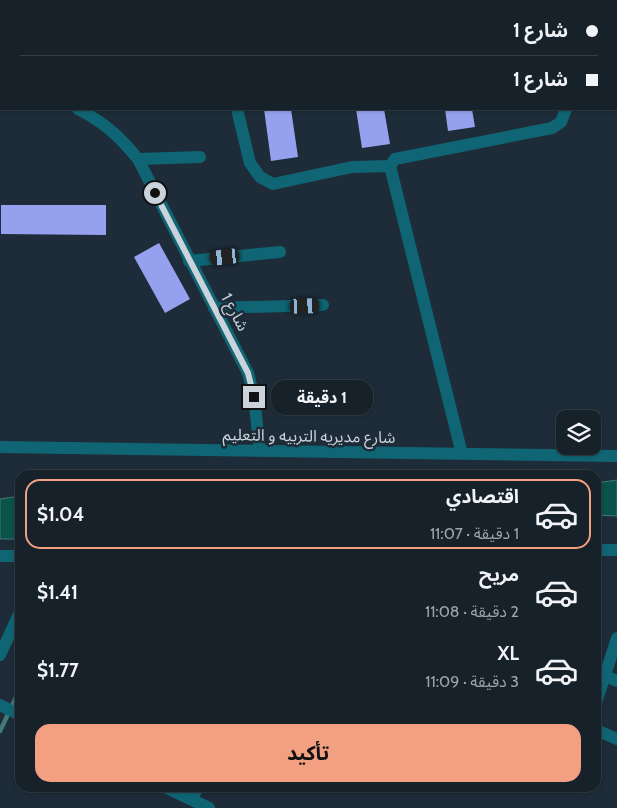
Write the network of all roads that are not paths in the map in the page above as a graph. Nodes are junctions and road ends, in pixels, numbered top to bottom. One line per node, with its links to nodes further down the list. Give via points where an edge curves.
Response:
1 (80, 110): 5 (street, شارع 1, via 119,135)
2 (237, 110): 6 (street, via 250,163 260,178 273,184 352,167)
3 (566, 110): 6 (street, via 561,122 552,128 395,160)
4 (200, 157): 5 (street)
5 (138, 159): 8 (street, شارع 1)
6 (390, 166): 13 (street)
7 (280, 252): 8 (street)
8 (189, 261): 10 (street, شارع 1)
9 (323, 305): 10 (street)
10 (214, 308): 12 (street, شارع 1, via 248,373)
11 (0, 448): 12 (street, شارع مديريه التربيه و التعليم)
12 (260, 451): 13 (street, شارع مديريه التربيه و التعليم)
13 (462, 454): 14 (street, شارع مديريه التربيه و التعليم)
14 (617, 456)
15 (601, 550): 16 (street)
16 (617, 550)
17 (0, 556): 18 (street)
18 (15, 556)
19 (15, 623): 21 (street)
20 (617, 638): 22 (street)
21 (0, 655)
22 (605, 676): 23 (street); 24 (street)
23 (617, 681)
24 (601, 688)
25 (601, 732): 26 (street)
26 (617, 740)
27 (176, 792): 29 (street)
28 (195, 792): 29 (street)
29 (191, 799): 30 (street)
30 (209, 808)

